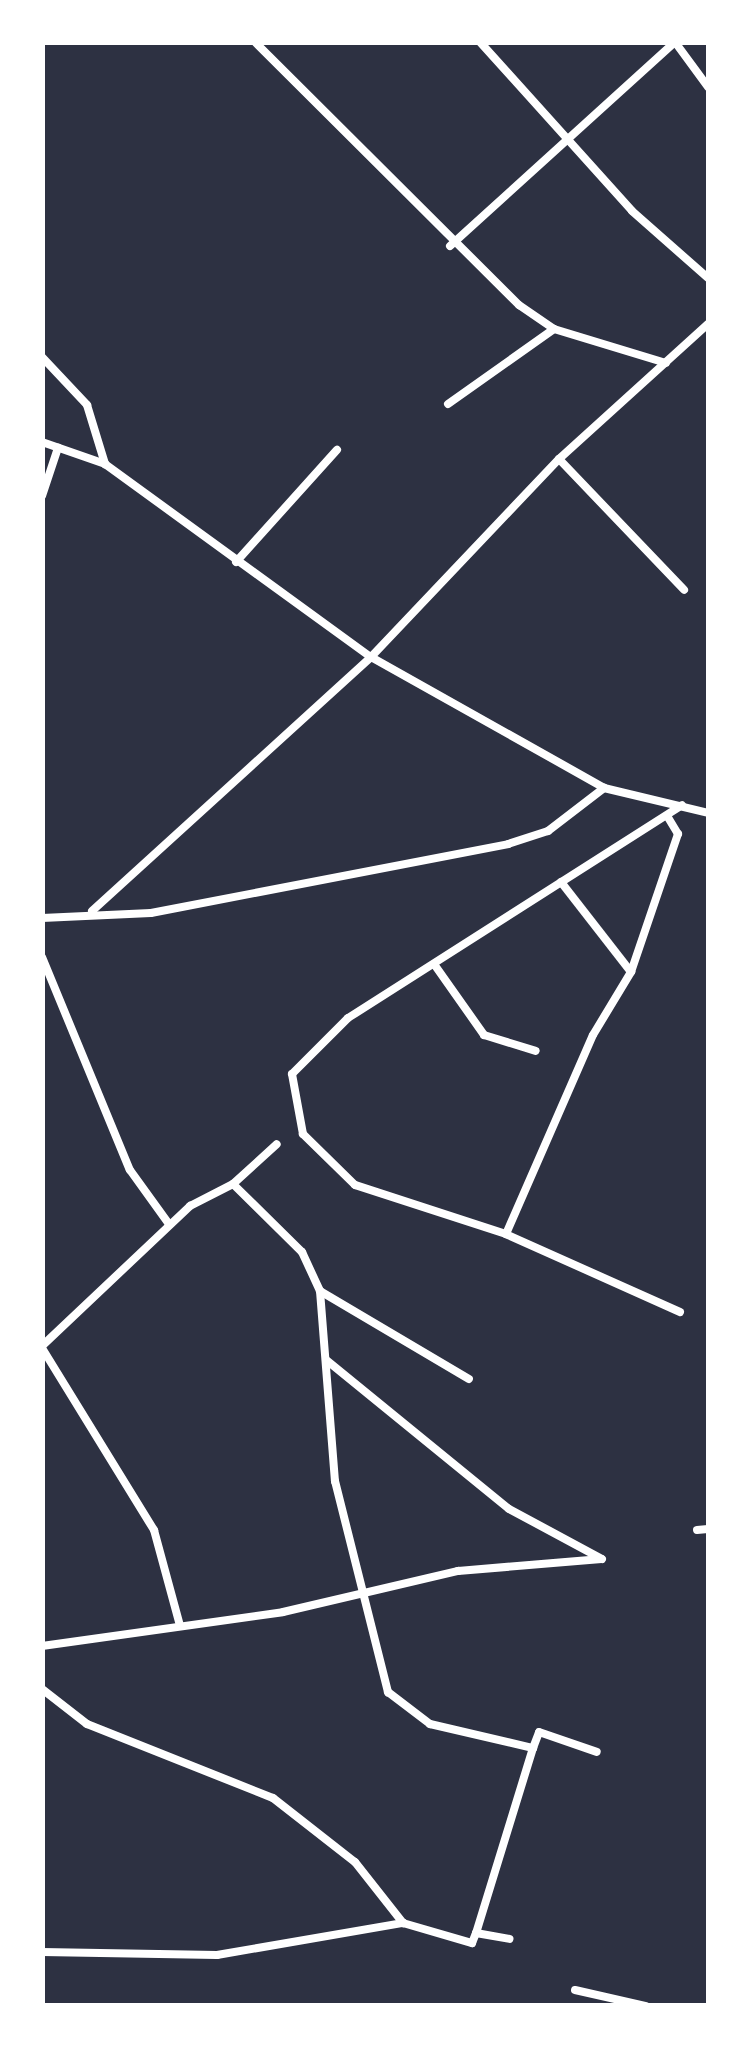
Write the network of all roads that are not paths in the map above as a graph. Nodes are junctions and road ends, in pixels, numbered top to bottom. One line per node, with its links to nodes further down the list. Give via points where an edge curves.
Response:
1 (255, 42): 8 (street)
2 (480, 42): 5 (street)
3 (496, 42): 5 (street)
4 (675, 42): 6 (street); 7 (street)
5 (489, 52): 7 (street)
6 (708, 86)
7 (566, 135): 8 (street); 9 (street)
8 (450, 246): 11 (street)
9 (708, 278)
10 (708, 324): 13 (street)
11 (554, 329): 13 (street); 14 (street)
12 (42, 357): 19 (street, via 87,405)
13 (666, 363): 18 (street)
14 (448, 404)
15 (42, 442): 16 (street)
16 (58, 448): 19 (street); 20 (street)
17 (337, 450): 21 (street)
18 (559, 458): 22 (street); 23 (street)
19 (106, 464): 21 (street)
20 (42, 496)
21 (236, 562): 23 (street)
22 (684, 590)
23 (371, 657): 24 (street); 29 (street)
24 (604, 788): 25 (street); 29 (street, via 548,831 508,844 151,913)
25 (682, 805): 26 (street); 27 (street)
26 (708, 812)
27 (667, 816): 28 (street); 33 (street, via 678,834)
28 (561, 882): 32 (street); 33 (street)
29 (92, 910): 30 (street)
30 (42, 918)
31 (42, 957): 37 (street, via 130,1170)
32 (434, 964): 34 (street, via 484,1035); 38 (street, via 305,1051 292,1074 294,1109 303,1134 355,1185)
33 (631, 972): 38 (street, via 593,1034)
34 (536, 1052)
35 (278, 1144): 36 (street)
36 (233, 1184): 37 (street); 39 (street, via 302,1252)
37 (169, 1224): 41 (street)
38 (506, 1234): 40 (street)
39 (320, 1290): 42 (street); 43 (street)
40 (680, 1312)
41 (42, 1347): 47 (street, via 154,1530)
42 (326, 1360): 46 (street); 46 (street, via 509,1509 602,1558)
43 (469, 1379)
44 (708, 1529): 45 (street)
45 (697, 1530)
46 (356, 1590): 47 (street); 50 (street, via 378,1672 406,1712)
47 (180, 1626): 48 (street)
48 (42, 1646)
49 (42, 1688): 52 (street, via 88,1724 273,1798 355,1862)
50 (533, 1748): 51 (street, via 539,1732); 53 (street)
51 (598, 1752)
52 (403, 1923): 53 (street, via 472,1943); 55 (street, via 216,1955)
53 (476, 1933): 54 (street)
54 (509, 1939)
55 (42, 1952)
56 (574, 1990): 57 (street)
57 (646, 2006)

